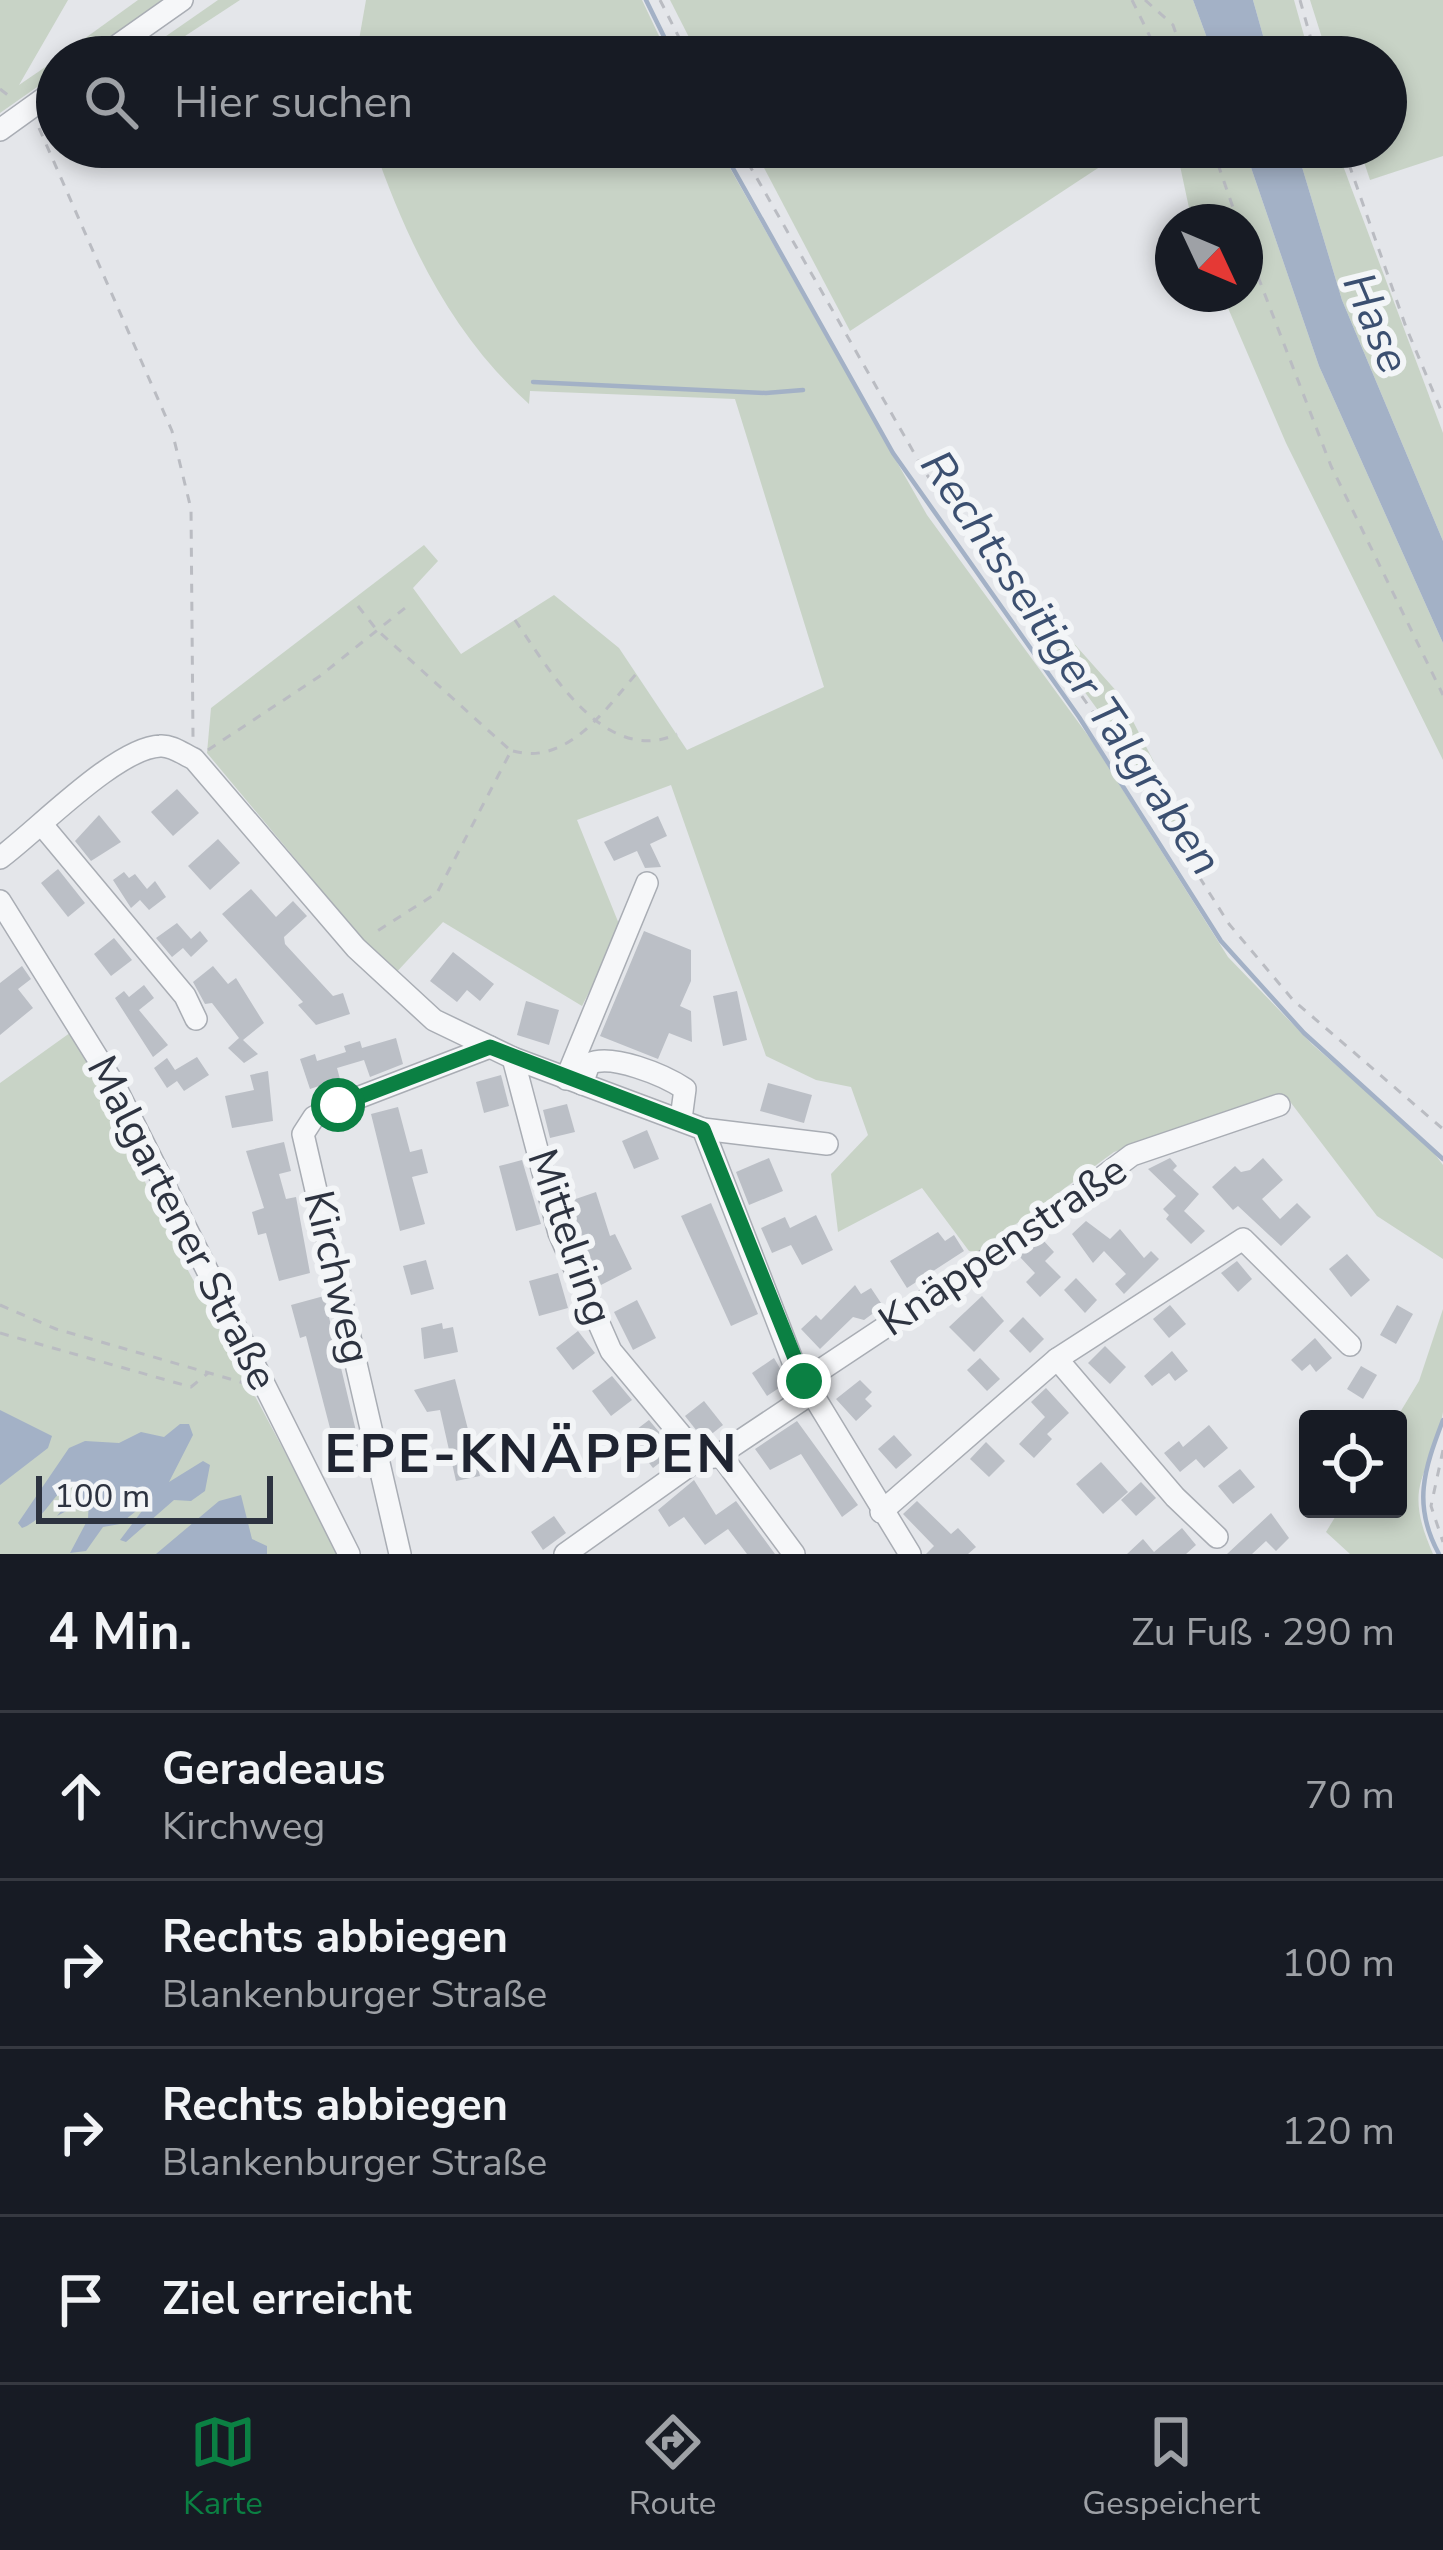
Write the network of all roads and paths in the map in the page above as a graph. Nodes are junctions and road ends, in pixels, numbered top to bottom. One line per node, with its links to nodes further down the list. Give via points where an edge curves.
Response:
1 (182, 0): 6 (street)
2 (660, 0): 7 (path)
3 (1132, 0): 8 (path)
4 (1145, 0): 9 (path)
5 (1300, 0): 10 (path)
6 (131, 36)
7 (678, 36)
8 (1150, 36)
9 (1178, 36)
10 (1310, 36)
11 (36, 104): 12 (street)
12 (26, 111): 13 (path); 14 (street)
13 (36, 126)
14 (0, 130)
15 (57, 168): 31 (path, via 172,431 191,509)
16 (751, 168): 44 (path, via 925,472 1116,745 1229,924 1309,1016)
17 (1219, 168): 19 (path)
18 (1350, 168): 21 (path)
19 (1232, 204)
20 (1263, 290): 27 (path, via 1331,466)
21 (1443, 415)
22 (410, 604): 25 (path)
23 (358, 605): 25 (path)
24 (515, 620): 28 (path)
25 (376, 629): 30 (path); 31 (path)
26 (636, 674): 28 (path)
27 (1443, 695)
28 (596, 719): 29 (path, via 632,743); 30 (path, via 551,751)
29 (677, 734)
30 (511, 751): 36 (path, via 437,893)
31 (194, 759): 32 (street, via 166,745 143,749); 36 (street)
32 (44, 826): 33 (street); 37 (street)
33 (0, 858)
34 (647, 883): 40 (street)
35 (0, 901): 51 (street, Malgartener Straße, via 115,1086)
36 (356, 948): 38 (street, via 421,1010)
37 (196, 1019)
38 (490, 1047): 39 (street); 59 (street, Kirchweg, via 338,1105 314,1117 303,1134)
39 (513, 1058): 40 (street); 54 (street, Mittelring, via 559,1233 611,1352)
40 (574, 1082): 42 (street); 42 (street, via 604,1059 674,1082 685,1089)
41 (1279, 1105): 52 (street, Knäppenstraße, via 1132,1155)
42 (681, 1119): 43 (street)
43 (703, 1129): 45 (street); 52 (street)
44 (1443, 1129)
45 (827, 1144)
46 (0, 1305): 50 (path)
47 (0, 1333): 50 (path, via 190,1387)
48 (1350, 1345): 49 (street, via 1243,1239)
49 (1057, 1359): 55 (street); 56 (street)
50 (208, 1372): 51 (path)
51 (264, 1388): 58 (street, Malgartener Straße)
52 (807, 1388): 54 (street, Knäppenstraße); 55 (street)
53 (1443, 1450): 57 (path, via 1431,1505)
54 (710, 1456): 60 (street, Knäppenstraße); 61 (street, Mittelring)
55 (881, 1512): 62 (street)
56 (1217, 1537)
57 (1443, 1542)
58 (350, 1554)
59 (400, 1554)
60 (565, 1554)
61 (794, 1554)
62 (910, 1554)

